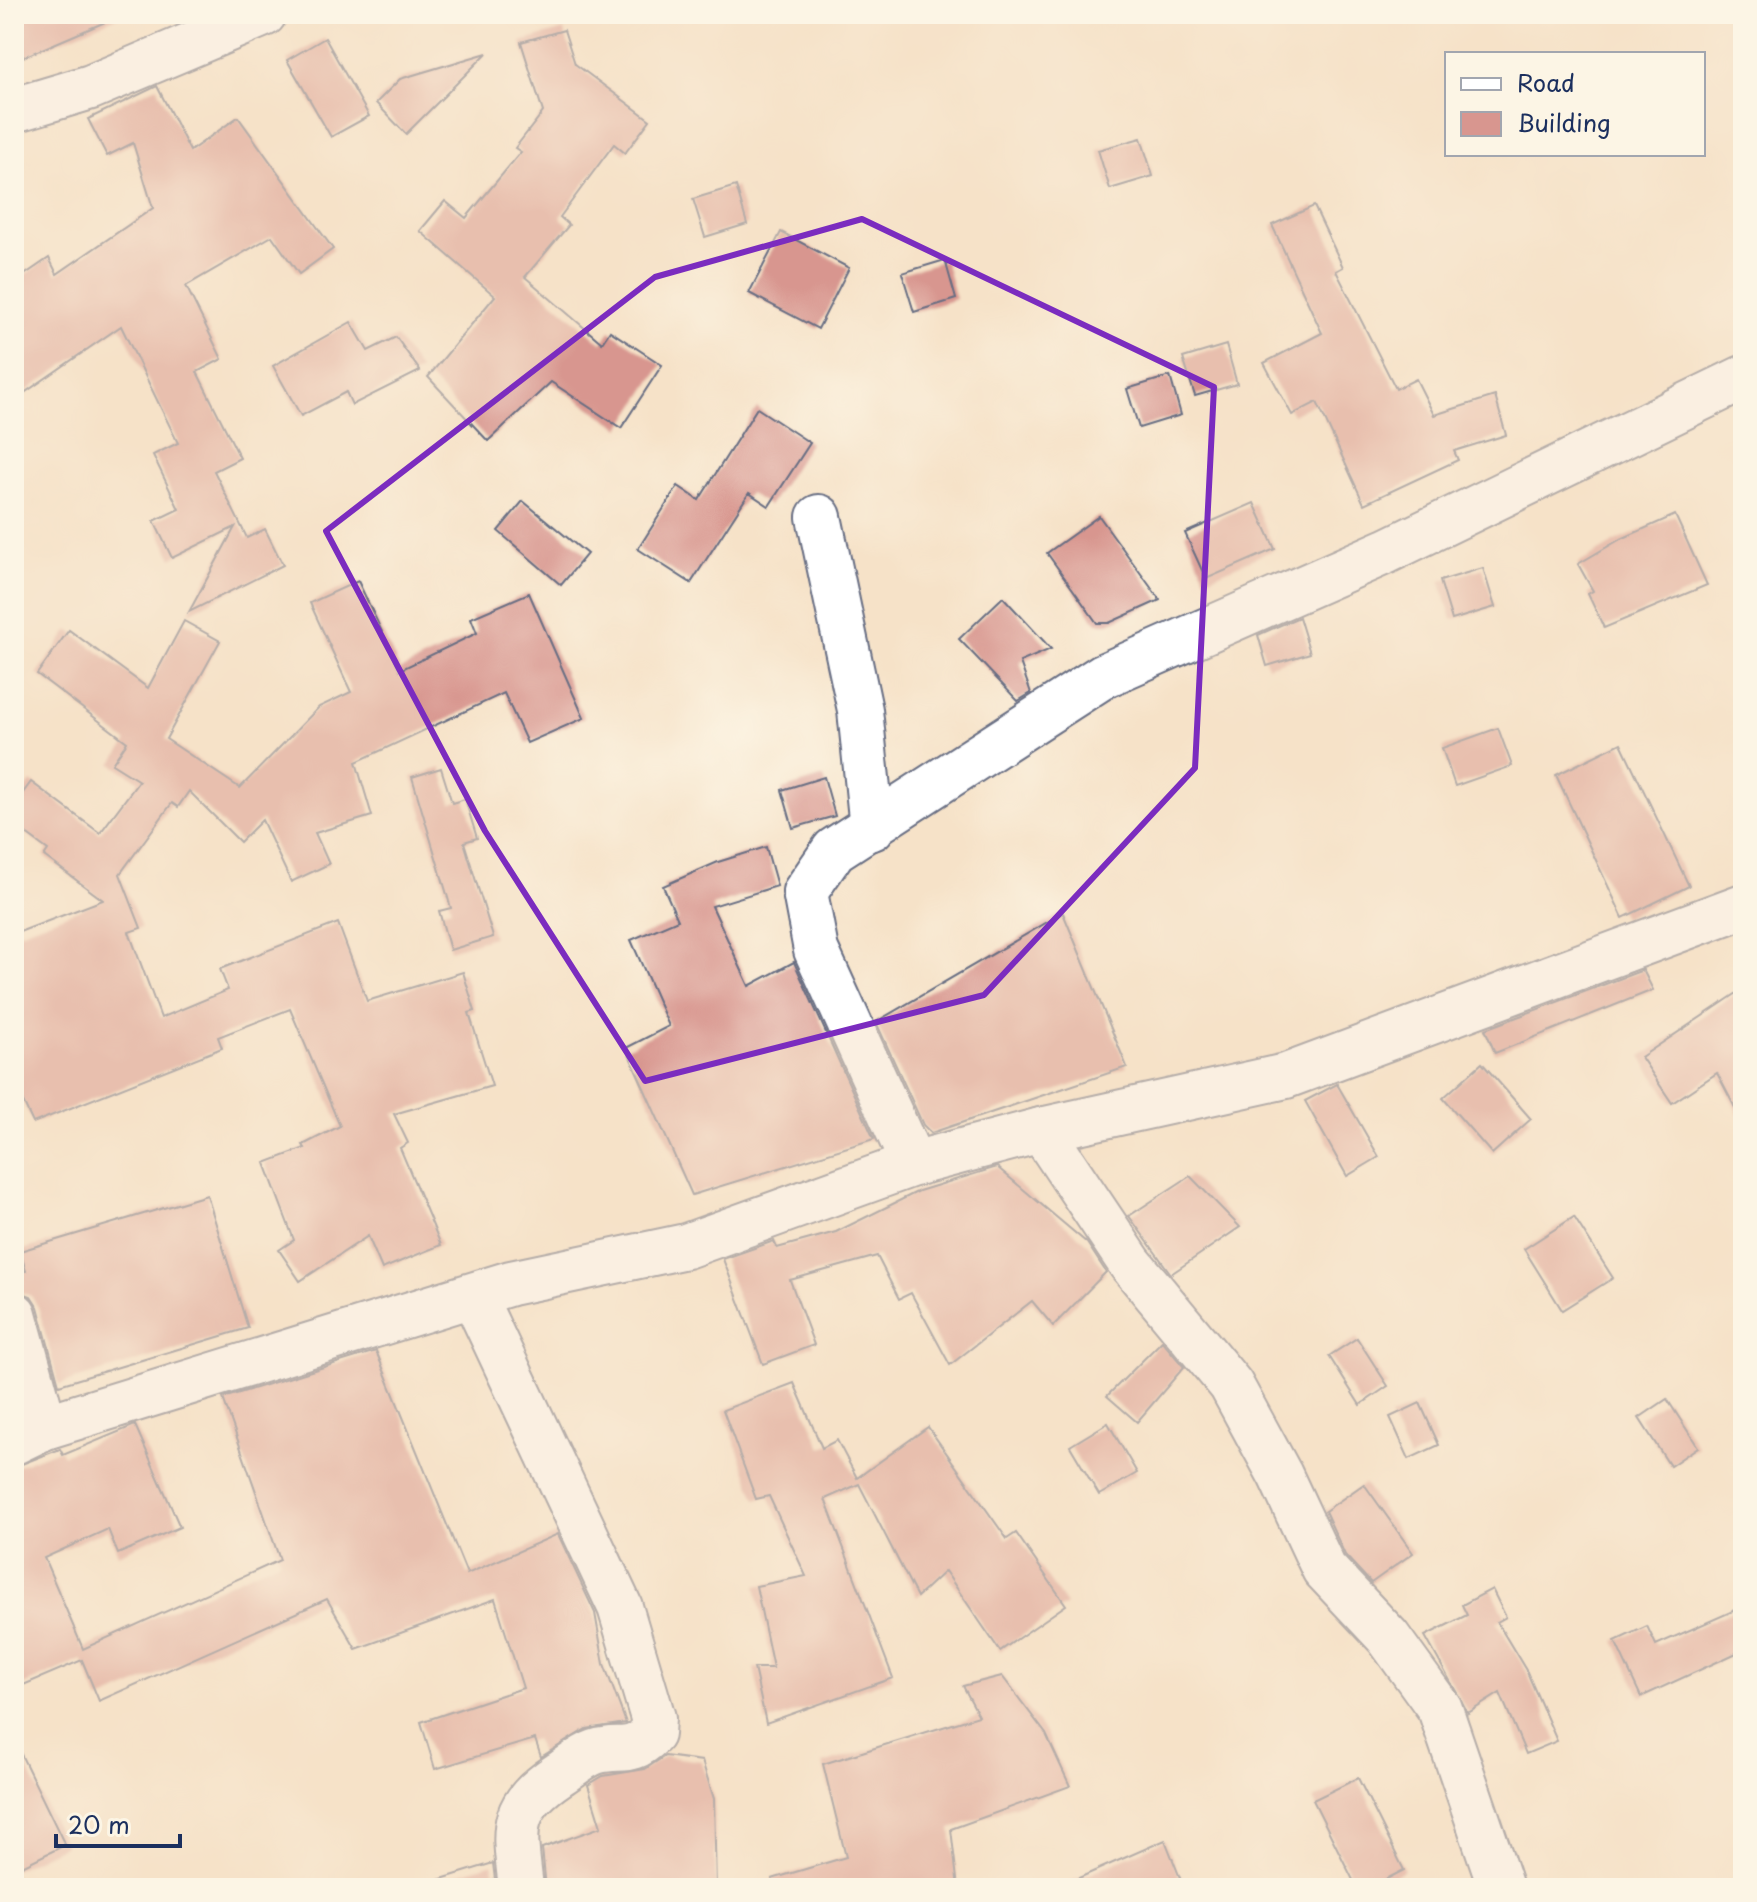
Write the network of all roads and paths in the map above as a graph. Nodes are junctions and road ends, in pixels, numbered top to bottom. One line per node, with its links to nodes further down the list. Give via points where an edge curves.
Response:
1 (264, 14): 2 (street, via 91,87)
2 (14, 110)
3 (1743, 378): 5 (street, via 1387,551 1103,676)
4 (819, 517): 5 (street, via 860,710)
5 (872, 828): 8 (street, via 834,850 805,892 816,950)
6 (1743, 906): 7 (street, via 1286,1076)
7 (1041, 1130): 8 (street); 13 (street, via 1130,1263 1231,1385 1324,1569 1388,1637 1440,1709)
8 (913, 1164): 9 (street, via 686,1246 511,1283)
9 (474, 1297): 11 (street); 12 (street, via 620,1607 653,1718 652,1734 638,1747 594,1752 530,1794 518,1816)
10 (14, 1314): 11 (street)
11 (30, 1435)
12 (521, 1888)
13 (1501, 1888)

